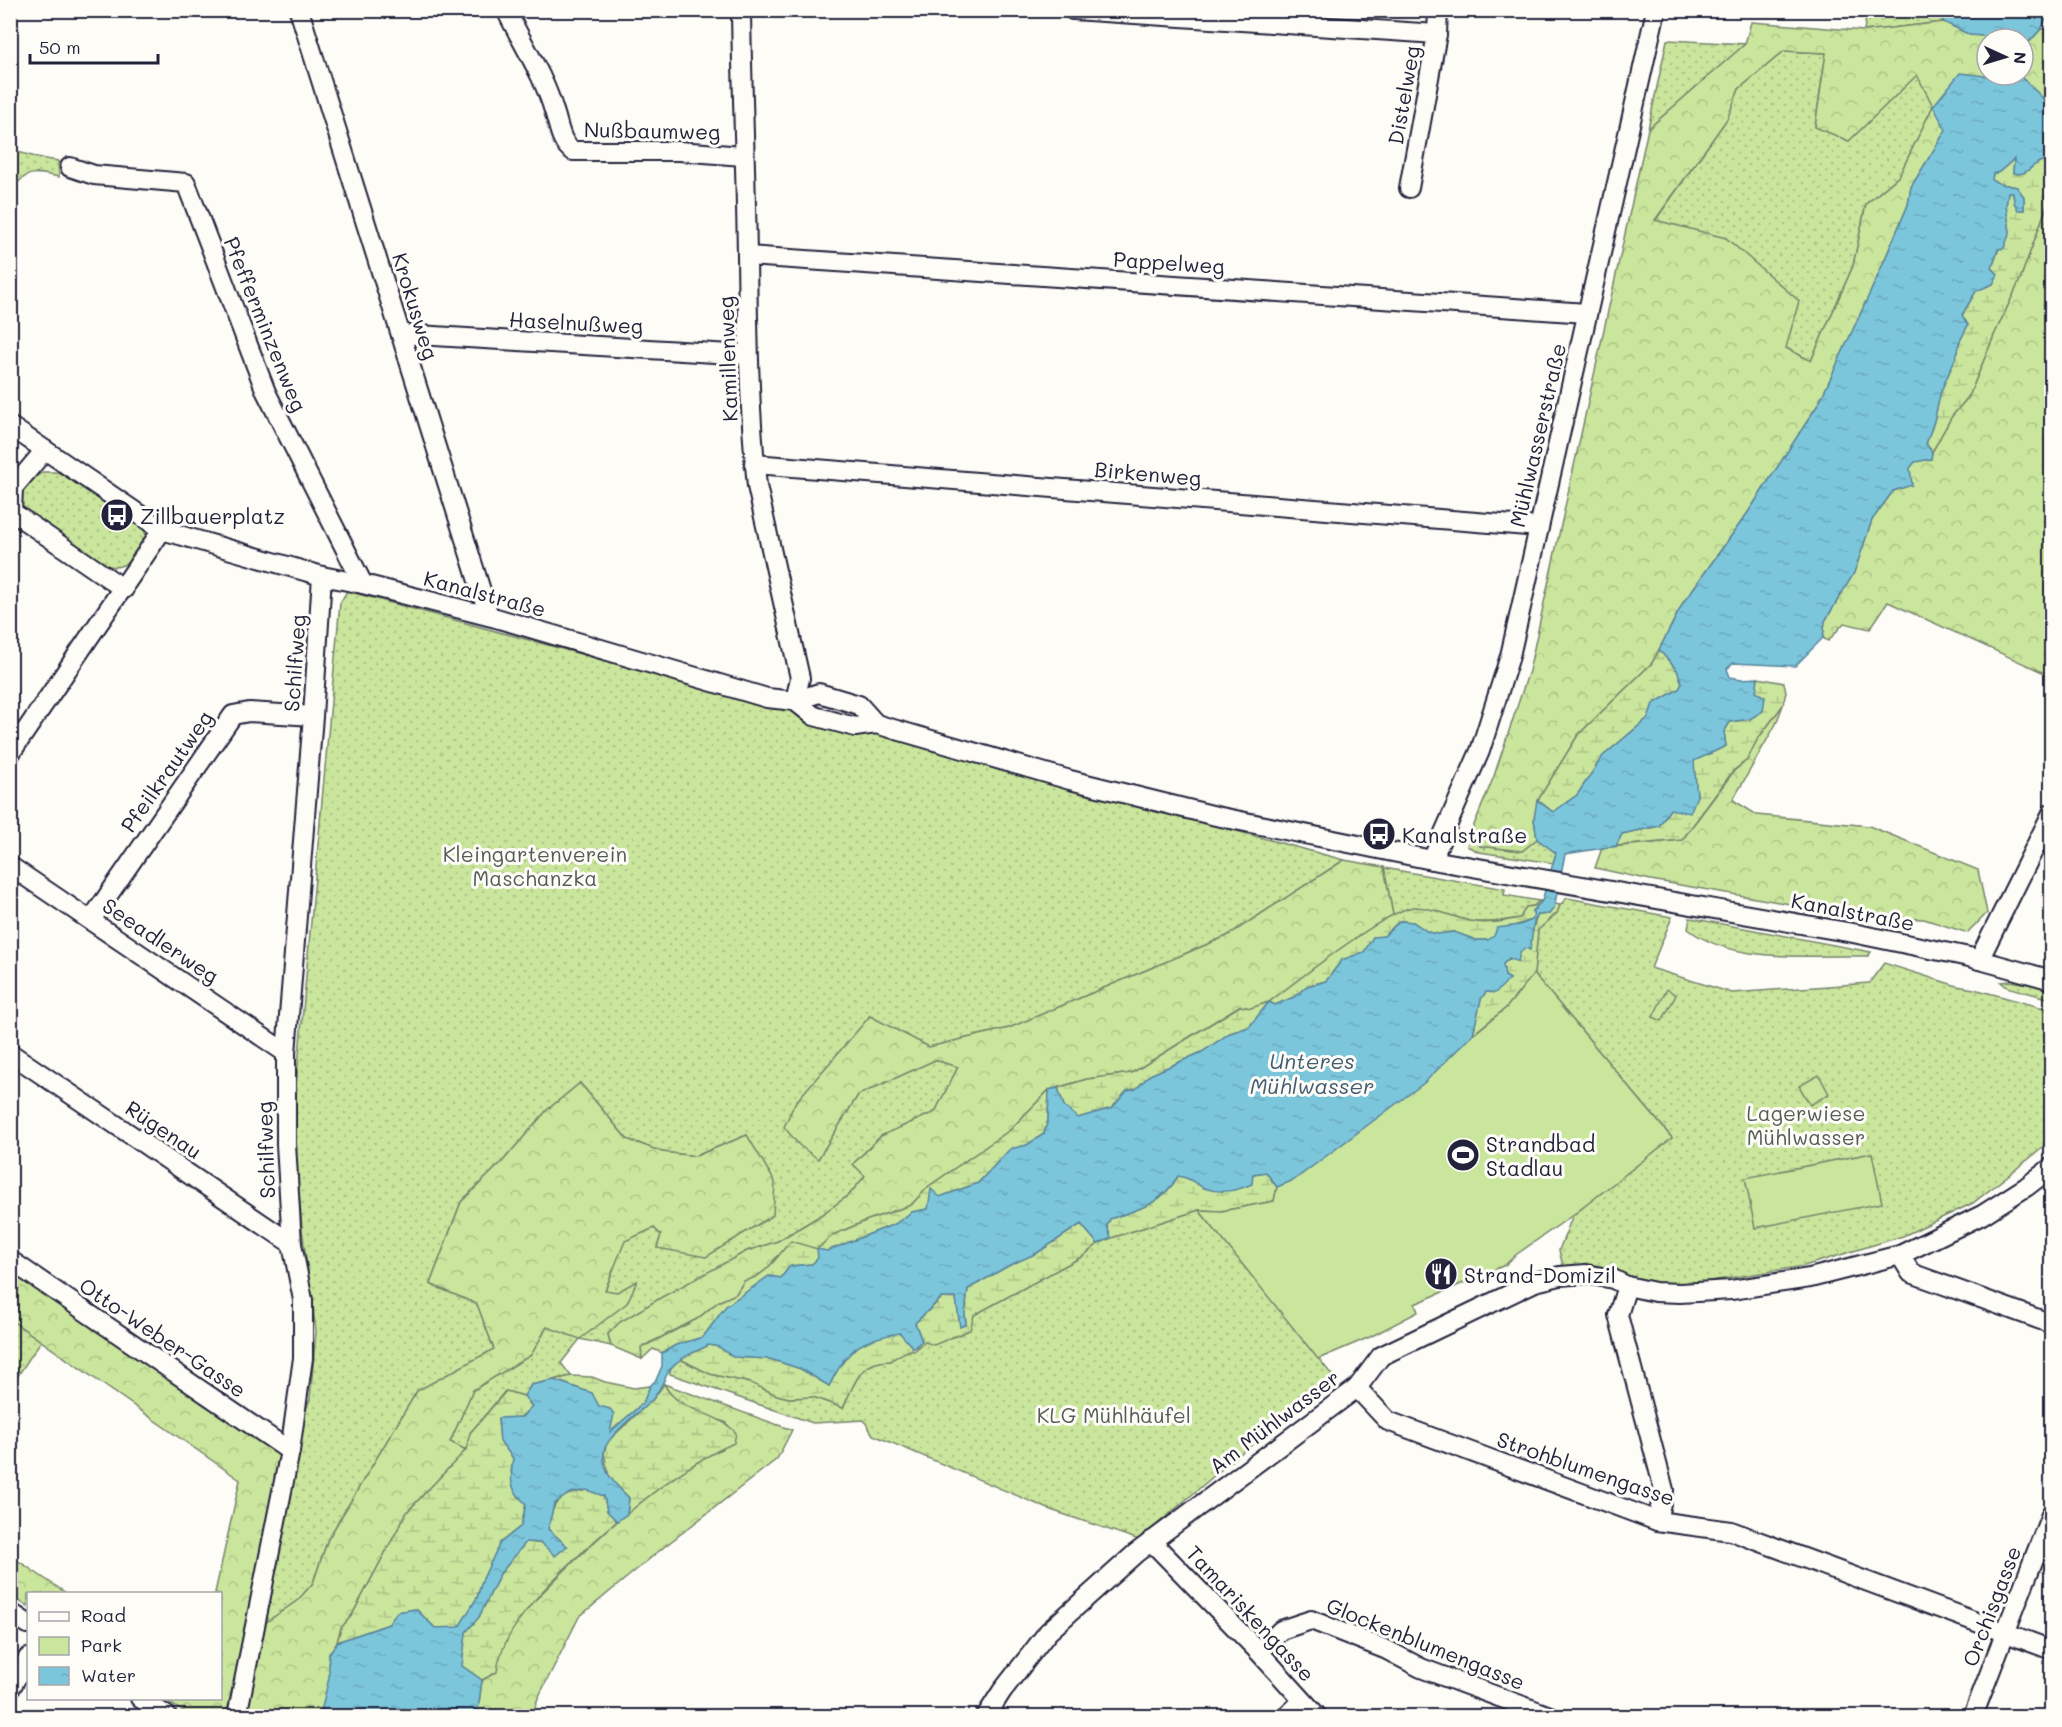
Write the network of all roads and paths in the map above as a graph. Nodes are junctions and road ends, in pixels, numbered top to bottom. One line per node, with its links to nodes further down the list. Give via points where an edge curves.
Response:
1 (299, 10): 13 (street, Krokusweg)
2 (506, 10): 8 (street, Nußbaumweg, via 554,108 567,148)
3 (741, 10): 8 (street, Kamillenweg)
4 (1074, 10): 7 (street)
5 (1438, 10): 7 (street, Distelweg)
6 (1656, 10): 12 (street, Mühlwasserstraße)
7 (1437, 34): 10 (street, Distelweg)
8 (744, 156): 11 (street, Kamillenweg)
9 (70, 167): 22 (street, Pfefferminzenweg, via 94,175 186,183 266,392)
10 (1409, 188)
11 (747, 256): 12 (street, Pappelweg); 14 (street, Kamillenweg)
12 (1587, 312): 19 (street, Mühlwasserstraße)
13 (401, 334): 14 (street, Haselnußweg); 24 (street, Krokusweg)
14 (747, 355): 17 (street, Kamillenweg)
15 (10, 426): 16 (street)
16 (45, 450): 18 (street); 20 (street)
17 (754, 464): 19 (street, Birkenweg); 25 (street, Kamillenweg, via 800,678)
18 (12, 488): 23 (street, via 12,512)
19 (1539, 527): 29 (street, Mühlwasserstraße, via 1510,656 1490,721)
20 (162, 530): 21 (street, Kanalstraße); 23 (street)
21 (322, 576): 22 (street, Kanalstraße); 26 (street, Schilfweg)
22 (363, 584): 24 (street, Kanalstraße)
23 (123, 589): 27 (street)
24 (489, 616): 25 (street, Kanalstraße, via 767,698)
25 (795, 701): 29 (street, Kanalstraße, via 814,716 855,727 876,724 1193,811)
26 (313, 716): 31 (street, Pfeilkrautweg, via 249,712 233,715); 35 (street, Schilfweg)
27 (10, 754)
28 (2052, 813): 32 (street)
29 (1432, 860): 32 (street, Kanalstraße, via 1853,933)
30 (10, 866): 31 (street, Seeadlerweg)
31 (91, 920): 35 (street, Seeadlerweg)
32 (1978, 960): 33 (street, Kanalstraße)
33 (2052, 980)
34 (10, 1053): 37 (street, Rügenau)
35 (286, 1053): 37 (street, Schilfweg)
36 (2052, 1167): 38 (street, Am Mühlwasser, via 1982,1215)
37 (292, 1244): 43 (street, Schilfweg, via 303,1300 303,1358)
38 (1900, 1255): 40 (street, Am Mühlwasser, via 1810,1278 1731,1290 1680,1293); 41 (street, via 1911,1273)
39 (10, 1260): 43 (street, Otto-Weber-Gasse)
40 (1627, 1286): 42 (street, Am Mühlwasser, via 1586,1274 1535,1282 1380,1356); 45 (street, via 1618,1315 1664,1490)
41 (2052, 1324)
42 (1357, 1388): 45 (street, Strohblumengasse, via 1388,1421); 46 (street, Am Mühlwasser)
43 (290, 1452): 57 (street, Schilfweg)
44 (2052, 1512): 49 (street, Orchisgasse)
45 (1657, 1521): 49 (street, Strohblumengasse, via 1731,1531)
46 (1151, 1541): 51 (street, Tamariskengasse); 58 (street, Am Mühlwasser, via 1048,1632)
47 (10, 1612): 48 (street)
48 (27, 1623)
49 (2005, 1632): 50 (street, Strohblumengasse); 62 (street, Orchisgasse)
50 (2052, 1650)
51 (1259, 1652): 55 (street, Tamariskengasse); 61 (street, Glockenblumengasse, via 1281,1630 1311,1620 1421,1668)
52 (27, 1660): 53 (street)
53 (10, 1689)
54 (143, 1700): 56 (street)
55 (1302, 1701): 59 (street); 60 (street, Tamariskengasse)
56 (167, 1716)
57 (237, 1716)
58 (987, 1716)
59 (1287, 1716)
60 (1317, 1716)
61 (1550, 1716)
62 (1973, 1716)

